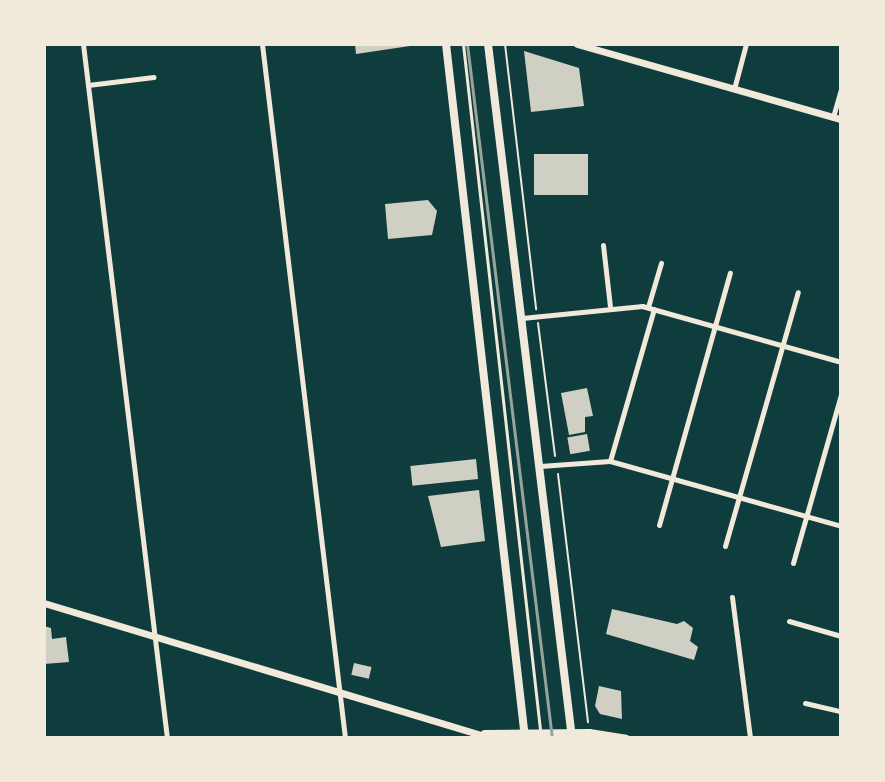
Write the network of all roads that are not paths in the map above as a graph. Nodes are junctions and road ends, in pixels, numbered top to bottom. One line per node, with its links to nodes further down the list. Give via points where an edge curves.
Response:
1 (83, 44): 9 (street)
2 (262, 44): 38 (street)
3 (446, 44): 44 (main road)
4 (463, 44): 43 (lane)
5 (488, 44): 19 (main road)
6 (577, 44): 10 (main road)
7 (746, 44): 10 (street)
8 (154, 77): 9 (street)
9 (88, 85): 36 (street)
10 (734, 89): 12 (main road)
11 (841, 89): 12 (street)
12 (837, 118)
13 (603, 245): 17 (street)
14 (661, 263): 18 (street)
15 (730, 273): 20 (street)
16 (798, 292): 21 (street)
17 (610, 306): 18 (street); 19 (street)
18 (651, 308): 20 (street); 24 (street)
19 (521, 318): 25 (main road)
20 (715, 326): 21 (street); 26 (street)
21 (782, 345): 22 (street); 27 (street)
22 (841, 362)
23 (841, 394): 28 (street)
24 (610, 461): 25 (street); 26 (street)
25 (539, 466): 42 (main road)
26 (672, 478): 27 (street); 29 (street)
27 (739, 497): 28 (street); 31 (street)
28 (806, 516): 30 (street); 32 (street)
29 (659, 525)
30 (841, 526)
31 (725, 546)
32 (793, 563)
33 (732, 597): 49 (street)
34 (44, 603): 36 (main road)
35 (789, 621): 37 (street)
36 (154, 636): 38 (main road); 45 (street)
37 (841, 636)
38 (339, 693): 41 (main road); 46 (street)
39 (805, 703): 40 (street)
40 (841, 711)
41 (474, 732): 44 (main road); 47 (main road)
42 (572, 735): 43 (main road); 48 (main road)
43 (540, 736): 44 (main road)
44 (525, 737)
45 (167, 738)
46 (345, 738)
47 (491, 738)
48 (626, 738)
49 (750, 738)

